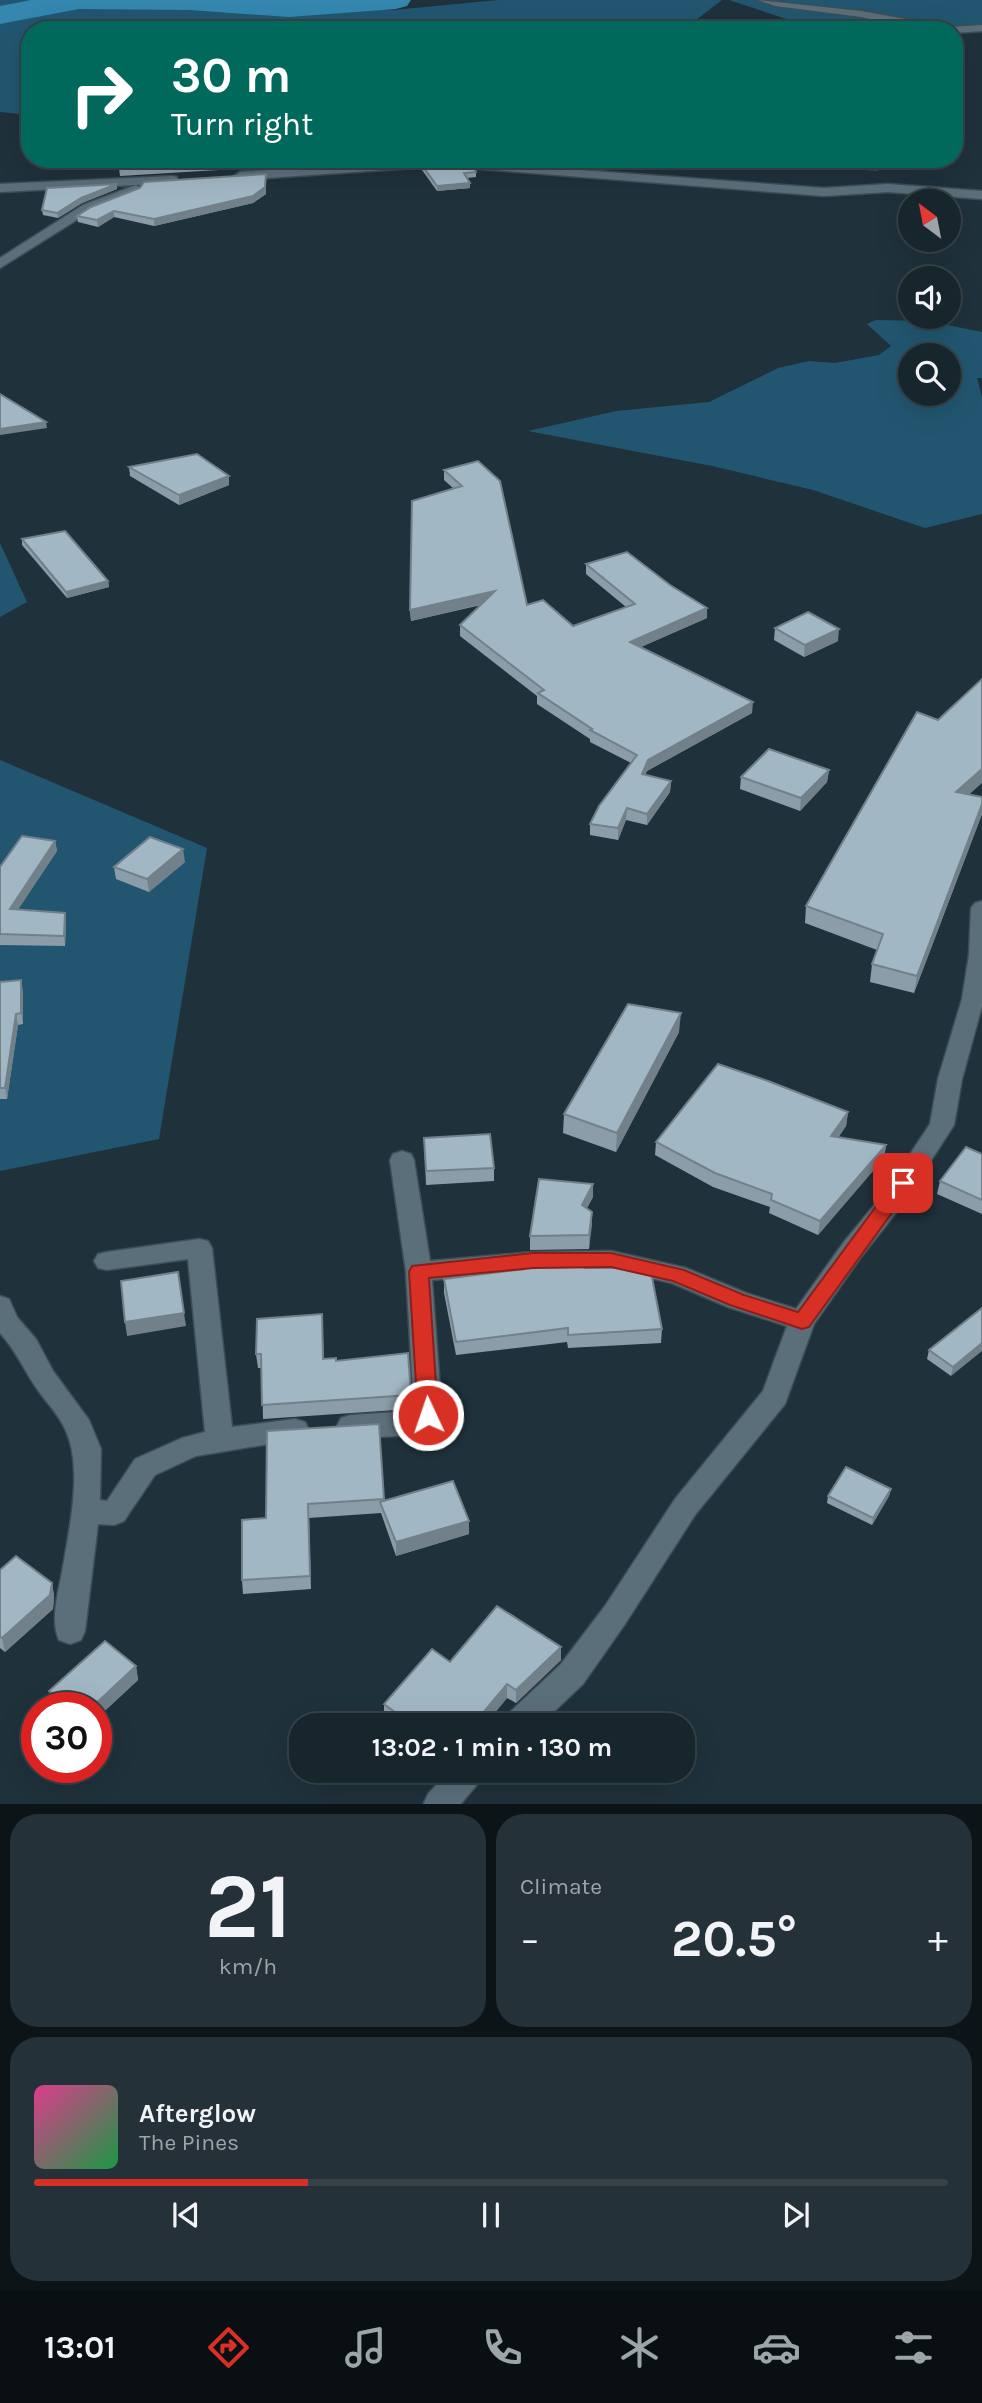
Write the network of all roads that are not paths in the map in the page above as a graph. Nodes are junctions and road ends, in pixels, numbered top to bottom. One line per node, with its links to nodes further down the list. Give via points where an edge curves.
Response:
1 (763, 0): 2 (street)
2 (887, 21)
3 (982, 28): 4 (street)
4 (963, 29)
5 (356, 168): 7 (street)
6 (518, 168): 11 (street, via 824,192 888,188)
7 (226, 177)
8 (185, 179): 9 (street)
9 (158, 181): 10 (street); 12 (street, via 87,208)
10 (0, 188)
11 (982, 195)
12 (0, 264)
13 (982, 908): 18 (street, via 973,999 942,1125)
14 (402, 1160): 16 (street)
15 (107, 1261): 19 (street, via 199,1248)
16 (419, 1272): 18 (street, via 533,1261 611,1260 677,1275); 19 (street, via 428,1415 420,1422 259,1433)
17 (0, 1306): 20 (street, via 6,1322 75,1420 88,1449)
18 (802, 1321): 22 (street, via 775,1396 685,1507 572,1674)
19 (220, 1441): 20 (street, via 192,1447 145,1467 114,1513)
20 (86, 1511): 21 (street)
21 (70, 1631)
22 (531, 1713)
23 (458, 1783): 24 (street)
24 (439, 1804)

